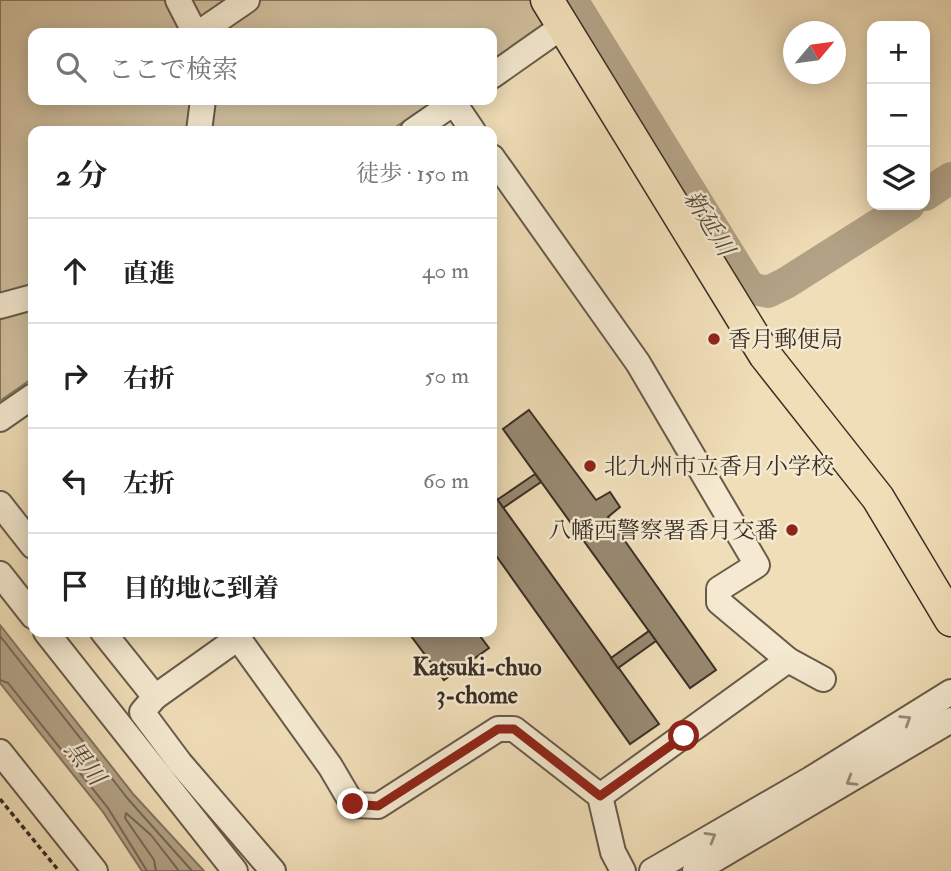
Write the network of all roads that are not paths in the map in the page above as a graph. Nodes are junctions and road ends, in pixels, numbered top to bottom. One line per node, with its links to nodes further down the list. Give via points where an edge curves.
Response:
1 (178, 0): 4 (street)
2 (247, 0): 5 (street)
3 (555, 13): 6 (street); 22 (main road, via 765,355 870,487)
4 (194, 28)
5 (205, 28)
6 (497, 71)
7 (203, 105): 10 (street)
8 (450, 105): 11 (street)
9 (458, 105): 12 (street)
10 (200, 126)
11 (420, 126)
12 (471, 126)
13 (497, 164): 25 (street, via 638,363 757,565 719,589 719,602)
14 (28, 298): 15 (street)
15 (0, 306)
16 (28, 399): 17 (street)
17 (0, 419)
18 (0, 504): 19 (street)
19 (28, 540)
20 (0, 574): 21 (street)
21 (28, 610)
22 (951, 620)
23 (50, 637): 33 (street)
24 (107, 637): 28 (street)
25 (788, 660): 26 (street); 31 (street)
26 (823, 679)
27 (951, 692): 36 (street, one-way to 27)
28 (155, 697): 31 (street, via 238,638 353,804 378,806 498,729 514,729); 34 (street, via 142,712)
29 (951, 720): 37 (street, one-way to 37)
30 (0, 752): 32 (street)
31 (600, 796): 35 (street, via 613,852)
32 (95, 871)
33 (235, 871)
34 (272, 871)
35 (623, 871)
36 (652, 871)
37 (695, 871)

